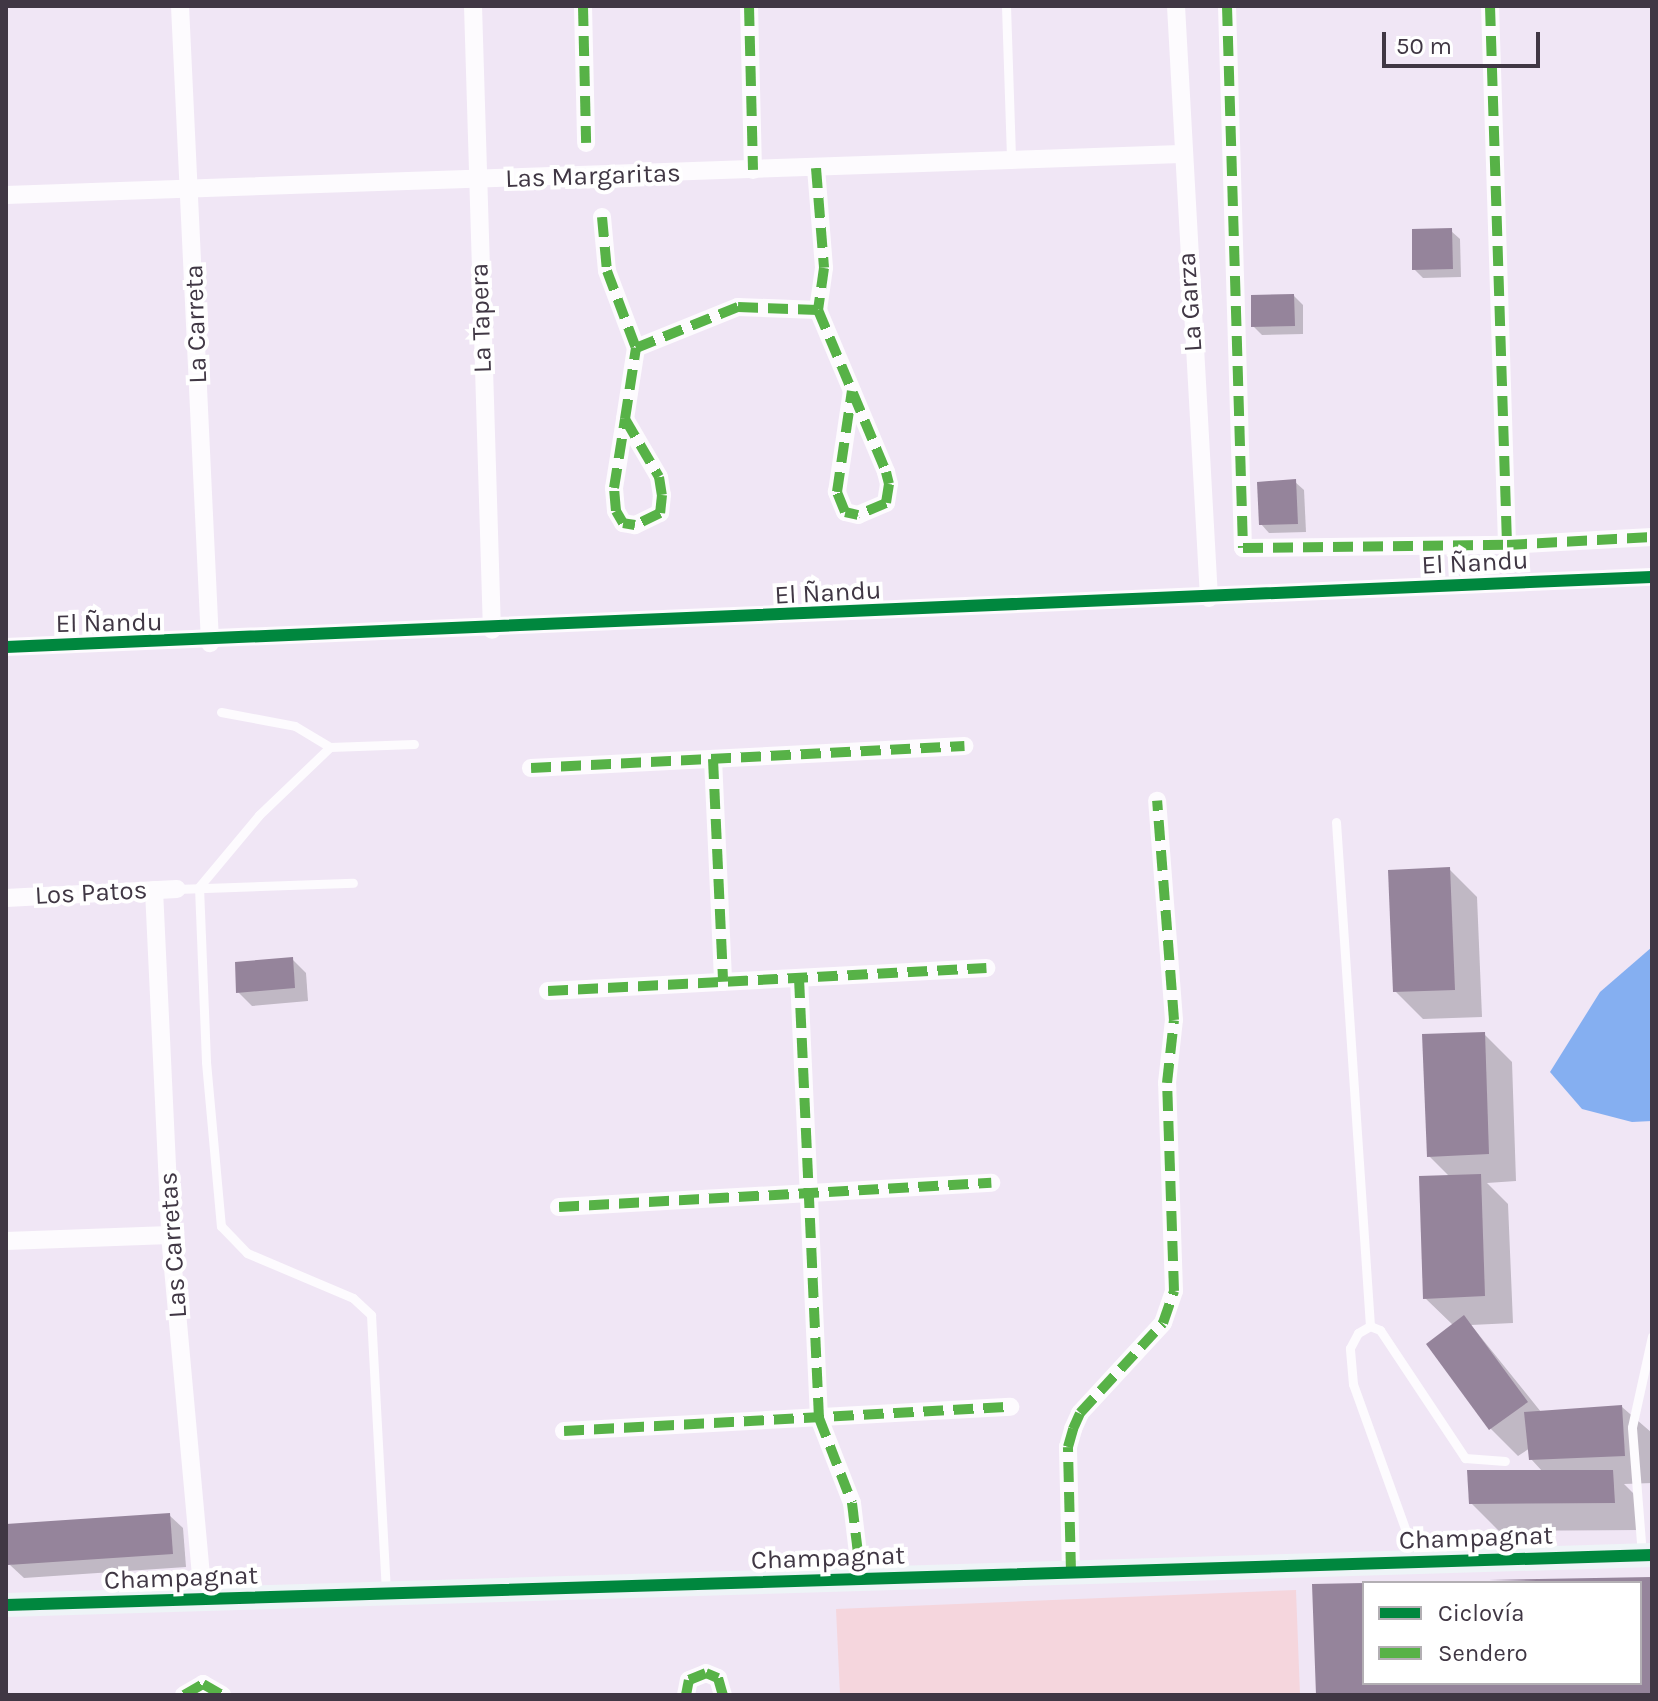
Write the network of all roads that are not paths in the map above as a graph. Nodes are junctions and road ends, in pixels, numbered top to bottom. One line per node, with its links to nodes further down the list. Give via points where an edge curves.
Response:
1 (180, 6): 15 (street, La Carreta)
2 (473, 6): 14 (street, La Tapera)
3 (583, 6): 9 (street)
4 (749, 6): 13 (street)
5 (1006, 6): 11 (lane)
6 (1176, 6): 10 (street, La Garza)
7 (1227, 6): 23 (street, via 1243,548)
8 (1490, 6): 23 (street)
9 (586, 143)
10 (1180, 154): 11 (street, Las Margaritas); 25 (street, La Garza)
11 (1011, 160): 12 (street, Las Margaritas)
12 (816, 168): 13 (street, Las Margaritas); 18 (street, via 824,268)
13 (753, 170): 14 (street, Las Margaritas)
14 (477, 181): 15 (street, Las Margaritas); 26 (street, La Tapera)
15 (190, 186): 16 (street, Las Margaritas); 27 (street, La Carreta)
16 (6, 195)
17 (602, 217): 19 (street, via 607,271)
18 (818, 310): 19 (street, via 738,307); 20 (street)
19 (636, 348): 21 (street)
20 (852, 391): 20 (street, via 889,484 886,503 858,515 845,512 837,492)
21 (625, 419): 21 (street, via 616,511 623,523 635,525 660,513 662,495 659,477)
22 (1652, 537): 23 (street)
23 (1507, 545)
24 (1652, 577): 25 (street, El Ñandu)
25 (1209, 598): 26 (street, El Ñandu)
26 (492, 630): 27 (street, El Ñandu)
27 (210, 643): 28 (street, El Ñandu)
28 (6, 647)
29 (221, 712): 32 (lane, via 295,726)
30 (414, 744): 32 (lane)
31 (964, 746): 33 (street)
32 (330, 747): 38 (lane, via 259,815)
33 (713, 759): 34 (street); 44 (street)
34 (531, 768)
35 (1157, 801): 61 (street, via 1174,1020 1167,1083 1174,1291 1163,1323 1080,1413 1073,1429 1068,1447)
36 (1336, 822): 51 (lane)
37 (353, 883): 38 (lane)
38 (199, 887): 39 (lane); 63 (lane, via 217,1214 233,1243 247,1253 353,1298 371,1315)
39 (177, 889): 40 (street, Los Patos)
40 (154, 890): 41 (street, Los Patos); 49 (street, Las Carretas)
41 (6, 898)
42 (986, 968): 43 (street)
43 (799, 978): 44 (street); 47 (street)
44 (723, 982): 45 (street)
45 (548, 991)
46 (991, 1183): 47 (street)
47 (808, 1192): 48 (street); 54 (street)
48 (559, 1207)
49 (170, 1235): 50 (street); 64 (street, Las Carretas)
50 (6, 1241)
51 (1370, 1326): 56 (lane, via 1394,1345 1465,1458); 60 (lane, via 1358,1333 1350,1348 1353,1384)
52 (1652, 1336): 57 (lane, via 1632,1427)
53 (1010, 1407): 54 (street)
54 (819, 1418): 55 (street); 62 (street, via 852,1503)
55 (564, 1431)
56 (1505, 1461)
57 (1640, 1502): 58 (lane); 59 (lane)
58 (1652, 1502)
59 (1647, 1555): 60 (street, Champagnat)
60 (1417, 1562): 61 (street, Champagnat)
61 (1071, 1572): 62 (street, Champagnat)
62 (861, 1579): 63 (street, Champagnat)
63 (386, 1593): 64 (street, Champagnat)
64 (203, 1599): 65 (street, Champagnat)
65 (6, 1605)
66 (184, 1695): 67 (street, via 203,1684)
67 (222, 1695)
68 (686, 1695): 69 (street, via 689,1680 706,1673 721,1683)
69 (723, 1695)

